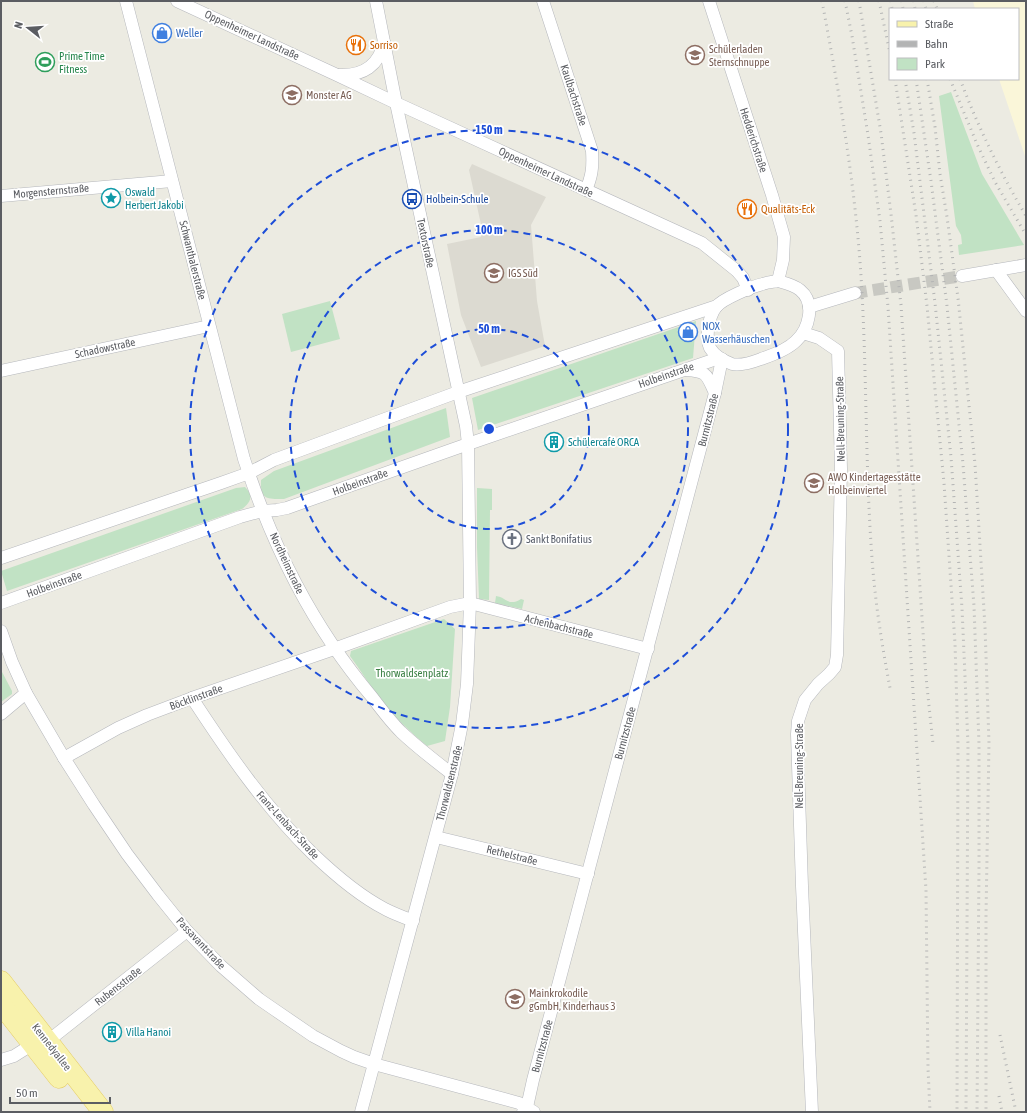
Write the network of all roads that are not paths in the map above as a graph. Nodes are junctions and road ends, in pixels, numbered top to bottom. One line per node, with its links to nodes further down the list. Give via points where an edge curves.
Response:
1 (126, 1): 9 (street, Schwanthalerstraße)
2 (178, 1): 7 (street, Oppenheimer Landstraße)
3 (376, 1): 6 (street, Textorstraße)
4 (543, 1): 10 (street, Kaulbachstraße, via 592,151 592,172)
5 (709, 1): 15 (street, Hedderichstraße, via 784,237 783,260)
6 (384, 42): 7 (street, via 382,51 369,68 355,74); 8 (street, Textorstraße)
7 (337, 75): 8 (street, Oppenheimer Landstraße)
8 (396, 104): 10 (street, Oppenheimer Landstraße); 26 (street, Textorstraße)
9 (172, 181): 11 (street, Morgensternstraße); 21 (street, Schwanthalerstraße)
10 (586, 190): 16 (street, Oppenheimer Landstraße, via 702,243 737,271)
11 (1, 196)
12 (1026, 265): 13 (street)
13 (996, 270): 14 (street); 20 (street)
14 (962, 276)
15 (778, 281): 16 (street); 19 (street, via 800,290 808,299)
16 (748, 290): 18 (street)
17 (855, 293): 19 (street)
18 (717, 306): 23 (street, via 709,322 708,335 710,347); 26 (street)
19 (809, 307): 22 (street, via 810,315)
20 (1026, 311)
21 (209, 326): 25 (street, Schadowstraße); 29 (street, Schwanthalerstraße)
22 (803, 333): 23 (street, via 795,343 751,363 733,364); 55 (street, Nell-Breuning-Straße, via 819,338 838,351 841,469 837,655 835,667 805,700 798,721 797,734)
23 (721, 359): 24 (street, Holbeinstraße); 27 (street, Burnitzstraße)
24 (683, 370): 27 (street, via 700,371 707,376); 28 (street, Holbeinstraße)
25 (1, 371)
26 (458, 392): 28 (street, Textorstraße); 29 (street, via 274,460)
27 (715, 393): 36 (street, Burnitzstraße)
28 (468, 444): 30 (street, Holbeinstraße, via 287,508); 33 (street, Thorwaldsenstraße)
29 (248, 473): 30 (street, Nordheimstraße); 31 (street)
30 (262, 511): 32 (street, Holbeinstraße); 35 (street, Nordheimstraße, via 292,577)
31 (1, 558)
32 (1, 603)
33 (470, 603): 35 (street); 36 (street, Achenbachstraße); 41 (street, Thorwaldsenstraße, via 465,698)
34 (1, 631): 37 (street, Passavantstraße)
35 (334, 649): 38 (street, Böcklinstraße); 41 (street, via 400,730)
36 (648, 649): 43 (street, Burnitzstraße)
37 (26, 693): 39 (street); 40 (street, Passavantstraße)
38 (192, 698): 40 (street, Böcklinstraße, via 118,728); 44 (street, Franz-Lenbach-Straße, via 253,787 300,841 338,877 359,892 385,909)
39 (1, 714)
40 (64, 758): 45 (street, Passavantstraße, via 127,854)
41 (452, 774): 42 (street, Thorwaldsenstraße)
42 (436, 836): 43 (street, Rethelstraße); 44 (street, Thorwaldsenstraße)
43 (588, 874): 51 (street, Burnitzstraße, via 533,1080)
44 (413, 921): 50 (street, Thorwaldsenstraße)
45 (187, 931): 48 (street, Rubensstraße); 50 (street, Passavantstraße, via 242,985 275,1010 313,1036)
46 (1, 981): 48 (main road, Kennedyallee)
47 (1, 1004): 48 (main road, Kennedyallee)
48 (40, 1043): 49 (street, Rubensstraße); 52 (main road, Kennedyallee); 53 (main road, Kennedyallee)
49 (1, 1060)
50 (374, 1064): 51 (street, Passavantstraße, via 519,1103); 54 (street, Thorwaldsenstraße)
51 (529, 1111)
52 (86, 1112)
53 (103, 1112)
54 (361, 1112)
55 (812, 1112)

